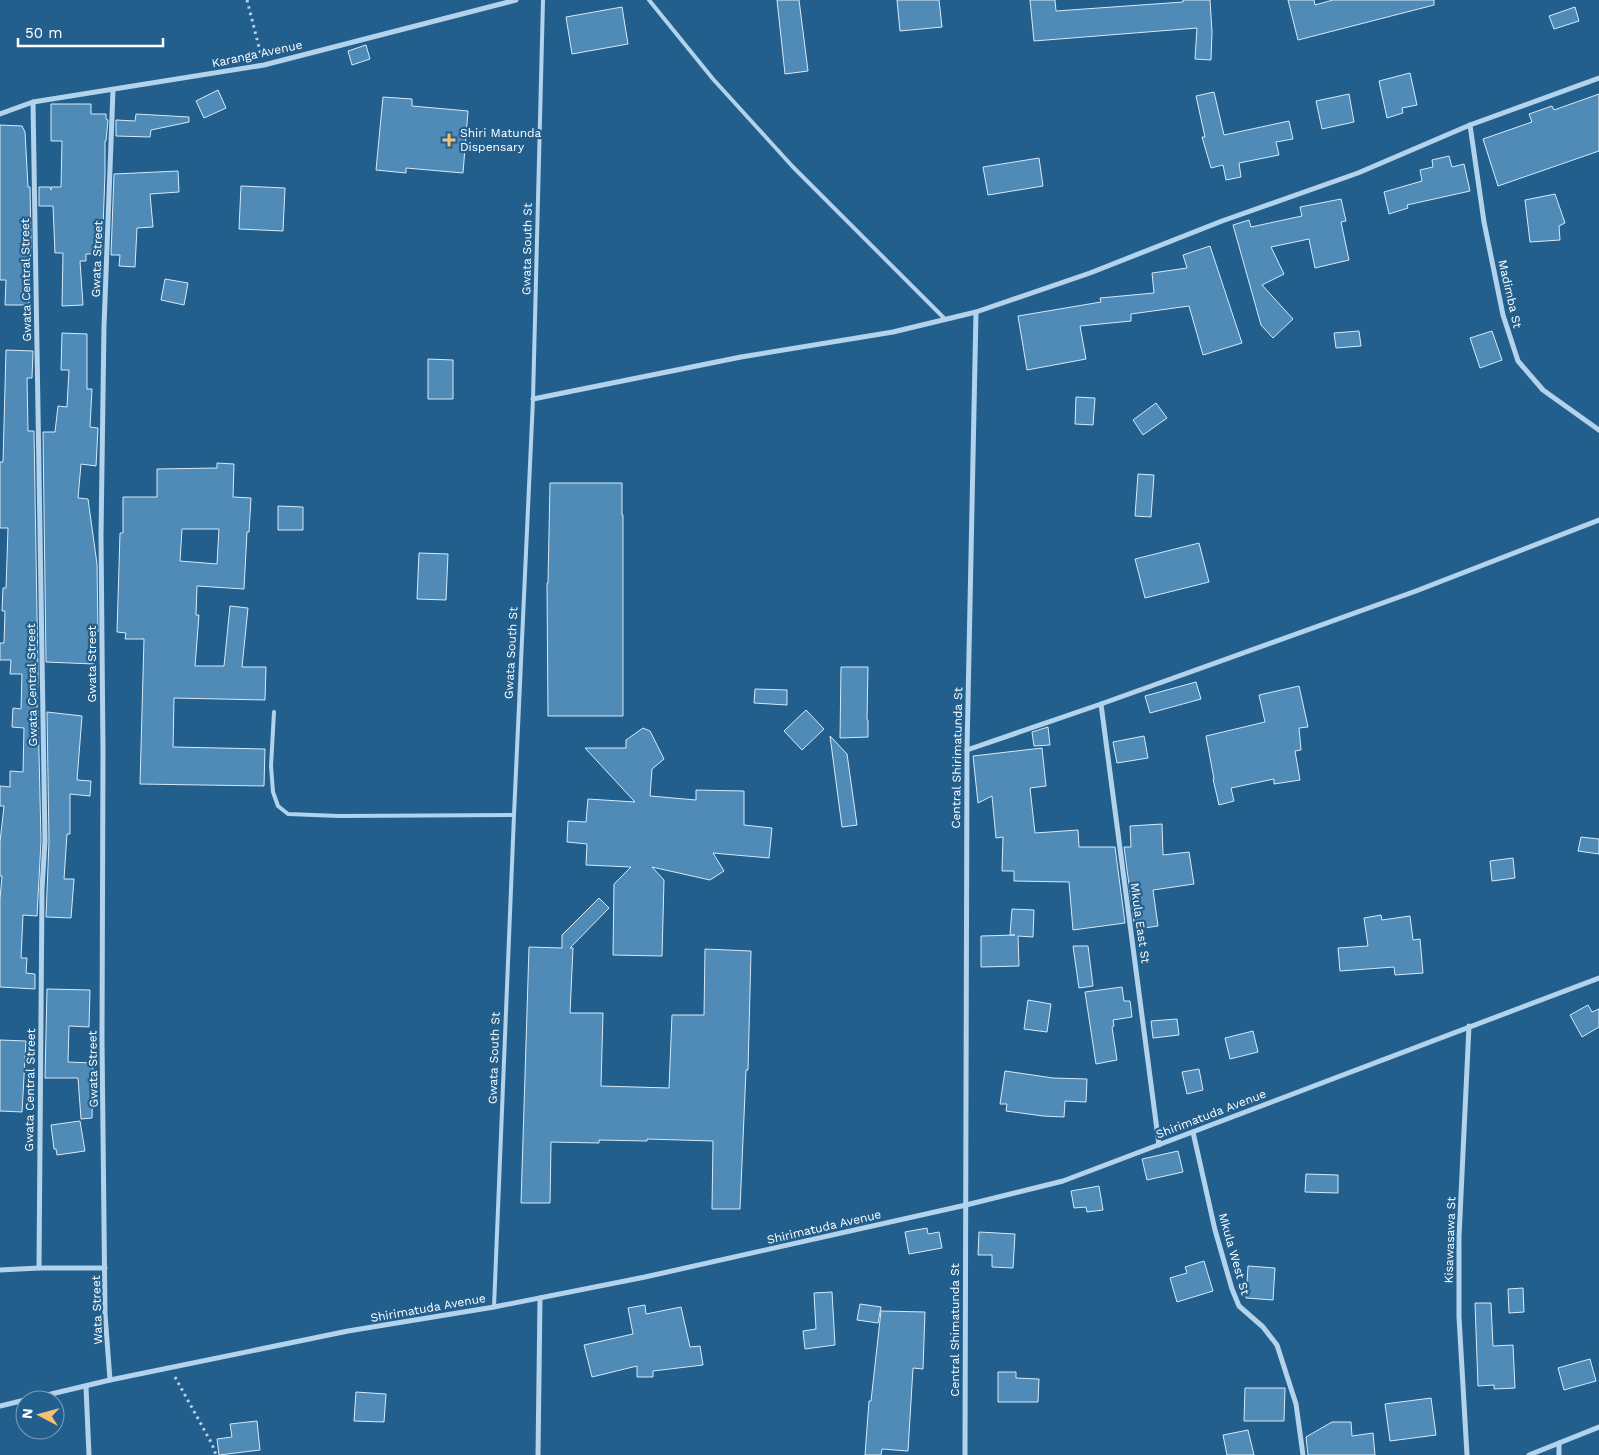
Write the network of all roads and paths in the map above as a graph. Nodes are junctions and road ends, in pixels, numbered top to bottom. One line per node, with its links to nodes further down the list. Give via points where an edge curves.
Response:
1 (247, 0): 5 (path)
2 (516, 0): 5 (street, Karanga Avenue)
3 (543, 0): 13 (lane, Gwata South St)
4 (648, 0): 12 (lane, via 713,79 793,167)
5 (264, 65): 7 (street, Karanga Avenue)
6 (1599, 78): 10 (street)
7 (113, 90): 8 (street, Karanga Avenue); 25 (street, Gwata Street, via 104,326 101,535)
8 (33, 102): 9 (street, Karanga Avenue); 26 (street, Gwata Central Street, via 45,841)
9 (0, 114)
10 (1470, 125): 11 (street, via 1358,173); 14 (street, Madimba St, via 1484,222 1503,315 1518,361 1543,390)
11 (976, 312): 12 (street); 18 (street, Central Shirimatunda St)
12 (945, 319): 13 (street, via 893,332 741,357)
13 (533, 399): 19 (lane, Gwata South St)
14 (1599, 430)
15 (1599, 520): 16 (street, via 1416,591)
16 (1101, 704): 18 (street); 23 (street, Mkula East St)
17 (274, 712): 19 (lane, via 273,792 278,806 288,814)
18 (967, 750): 24 (street, Central Shirimatunda St)
19 (514, 815): 30 (lane, Gwata South St)
20 (1599, 978): 21 (street, Shirimatuda Avenue)
21 (1469, 1026): 22 (street, Shirimatuda Avenue); 44 (street, Kisawasawa St, via 1459,1237 1459,1317)
22 (1193, 1132): 23 (street, Shirimatuda Avenue); 43 (street, Mkula West St, via 1232,1289 1239,1306 1263,1327 1277,1345 1296,1404)
23 (1159, 1145): 24 (street, Shirimatuda Avenue, via 1063,1181)
24 (966, 1205): 29 (street, Shirimatuda Avenue, via 645,1278); 42 (street, Central Shimatunda St)
25 (105, 1239): 27 (street, Wata Street)
26 (39, 1268): 27 (street); 28 (street)
27 (105, 1268): 32 (street, Wata Street)
28 (0, 1270)
29 (540, 1298): 30 (street, Shirimatuda Avenue); 41 (street)
30 (494, 1307): 31 (street, Shirimatuda Avenue, via 348,1331)
31 (170, 1368): 32 (street, Shirimatuda Avenue); 40 (path)
32 (110, 1380): 33 (street, Shirimatuda Avenue)
33 (86, 1387): 34 (street, Shirimatuda Avenue); 39 (street)
34 (65, 1392)
35 (15, 1403): 36 (street, Shirimatuda Avenue)
36 (0, 1406)
37 (1599, 1426): 38 (street)
38 (1558, 1443): 45 (street); 46 (street)
39 (89, 1455)
40 (216, 1455)
41 (538, 1455)
42 (965, 1455)
43 (1303, 1455)
44 (1467, 1455)
45 (1528, 1455)
46 (1559, 1455)

